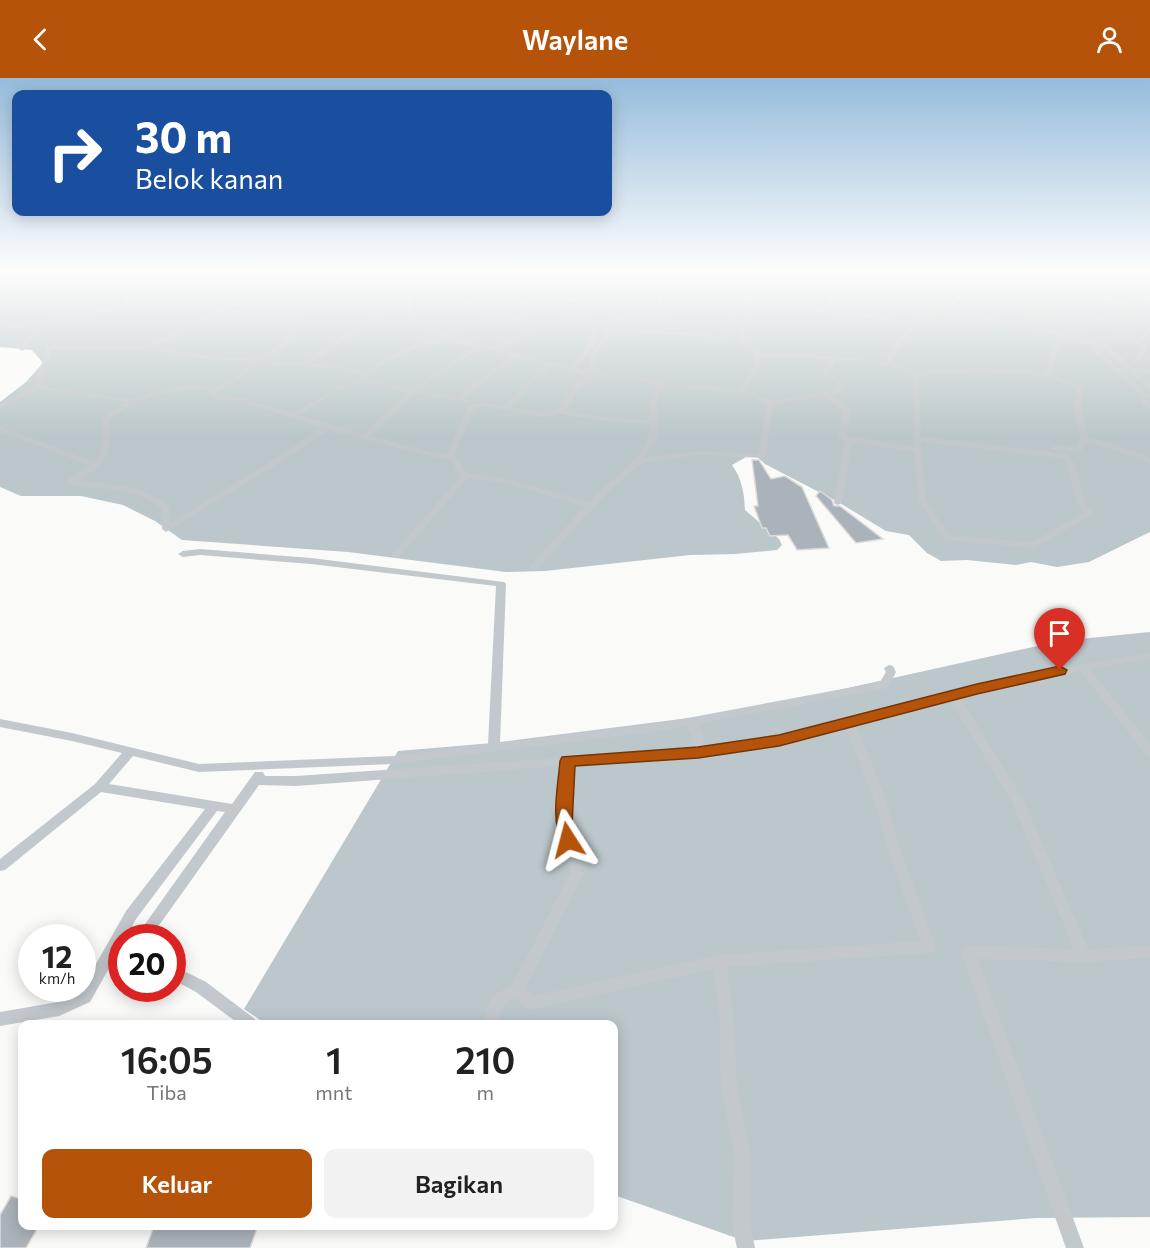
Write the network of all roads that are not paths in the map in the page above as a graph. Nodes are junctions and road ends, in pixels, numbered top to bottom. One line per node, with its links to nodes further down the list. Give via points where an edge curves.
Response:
1 (20, 327): 21 (lane)
2 (190, 327): 31 (lane)
3 (294, 327): 37 (lane, via 282,347)
4 (361, 327): 39 (lane)
5 (413, 327): 25 (lane)
6 (469, 327): 25 (lane)
7 (537, 327): 32 (lane)
8 (598, 327): 41 (lane, via 584,358)
9 (610, 327): 22 (lane)
10 (730, 327): 22 (lane, via 726,336)
11 (744, 327): 35 (lane, via 741,339)
12 (910, 327): 38 (lane)
13 (1019, 327): 24 (lane)
14 (1027, 327): 23 (lane)
15 (1059, 327): 23 (lane)
16 (1078, 327): 24 (lane)
17 (1100, 327): 24 (lane)
18 (1128, 327): 27 (lane, via 1093,341)
19 (1145, 327): 26 (lane)
20 (1148, 327): 28 (lane)
21 (38, 328): 33 (lane)
22 (613, 328): 46 (lane, via 594,353 592,372)
23 (1052, 332): 24 (lane)
24 (1066, 336): 27 (lane); 44 (lane, via 1059,342)
25 (444, 338): 29 (lane); 45 (lane, via 417,344)
26 (1117, 338): 28 (lane); 30 (lane)
27 (1093, 345): 30 (lane); 54 (lane)
28 (1145, 345): 42 (lane, via 1137,362)
29 (480, 346): 32 (lane); 51 (lane)
30 (1106, 346): 42 (lane)
31 (150, 347): 37 (lane, via 214,359); 50 (lane, via 48,347)
32 (496, 348): 34 (lane)
33 (22, 349)
34 (516, 355): 40 (lane); 56 (lane)
35 (757, 355): 36 (lane); 52 (lane, via 757,366)
36 (832, 359): 38 (lane); 55 (lane, via 832,365 825,369 826,375 843,388)
37 (254, 361): 39 (lane); 53 (lane, via 242,375)
38 (886, 363): 43 (lane)
39 (308, 364): 45 (lane, via 342,367)
40 (550, 364): 41 (lane); 62 (lane)
41 (572, 368): 47 (lane)
42 (1147, 369): 48 (lane); 54 (lane)
43 (916, 374): 44 (lane, via 981,370); 71 (lane)
44 (1046, 374): 70 (lane, via 1082,388 1077,404)
45 (363, 377): 51 (lane); 64 (lane)
46 (605, 378): 47 (lane); 49 (lane)
47 (595, 379): 63 (lane, via 583,380 575,387 569,403)
48 (1150, 380)
49 (661, 385): 52 (lane); 65 (lane, via 653,395)
50 (37, 387): 57 (lane); 60 (lane)
51 (413, 391): 56 (lane); 68 (lane)
52 (741, 391): 58 (lane)
53 (213, 392): 57 (lane, via 209,387 181,387); 64 (lane, via 216,397 244,400)
54 (1148, 393): 61 (lane, via 1145,403)
55 (825, 394): 58 (lane); 69 (lane, via 847,410 842,438)
56 (458, 399): 59 (lane)
57 (133, 401): 77 (lane, via 119,406 105,419 105,453)
58 (771, 403): 75 (lane, via 762,456 706,453)
59 (480, 404): 62 (lane); 74 (lane, via 471,408)
60 (0, 407)
61 (1150, 407)
62 (506, 408): 63 (lane, via 541,415)
63 (560, 412): 65 (lane)
64 (292, 416): 66 (lane)
65 (653, 422): 75 (lane, via 652,440)
66 (328, 427): 68 (lane); 77 (lane, via 286,457 166,529 166,508 153,496 127,487 69,482)
67 (0, 428): 77 (lane)
68 (366, 437): 74 (lane)
69 (849, 439): 73 (lane); 79 (lane)
70 (1084, 439): 72 (lane, via 1078,450); 76 (lane)
71 (917, 440): 72 (lane); 73 (lane)
72 (934, 441): 73 (lane, via 1065,456 1071,464 1082,506 1091,512 1034,545 947,538 922,500)
73 (918, 450)
74 (450, 457): 78 (lane)
75 (640, 461): 80 (lane)
76 (1150, 461)
77 (97, 466)
78 (466, 475): 80 (lane, via 506,481); 82 (lane)
79 (838, 502)
80 (591, 505): 83 (lane)
81 (183, 554): 91 (lane, via 311,561 501,584)
82 (396, 555)
83 (534, 567)
84 (1150, 656): 85 (lane)
85 (1083, 667): 87 (lane); 93 (lane)
86 (890, 668): 88 (lane, via 884,685)
87 (953, 695): 90 (lane); 104 (lane, via 1018,801)
88 (691, 722): 91 (lane); 94 (lane)
89 (0, 723): 92 (lane)
90 (849, 723): 94 (lane, via 779,741); 105 (lane, via 878,794 929,947)
91 (494, 748): 96 (lane, via 393,760)
92 (131, 752): 96 (lane, via 199,768); 98 (lane)
93 (1150, 752)
94 (698, 753): 95 (lane)
95 (568, 761): 97 (lane, via 296,781); 107 (lane, via 564,825 578,872)
96 (264, 765): 97 (lane)
97 (256, 780): 100 (lane)
98 (99, 787): 99 (lane); 101 (lane)
99 (214, 806): 100 (lane); 108 (lane, via 131,915 85,997 59,1009)
100 (235, 809): 102 (lane)
101 (0, 866)
102 (152, 924)
103 (1150, 952): 104 (lane)
104 (1084, 956): 112 (lane, via 968,952)
105 (719, 961): 107 (lane, via 530,1003); 111 (lane, via 729,1085 742,1152 741,1224)
106 (186, 979): 109 (lane)
107 (517, 990): 110 (lane, via 497,1001)
108 (0, 1019)
109 (245, 1020)
110 (490, 1020)
111 (746, 1248)
112 (1075, 1248)

